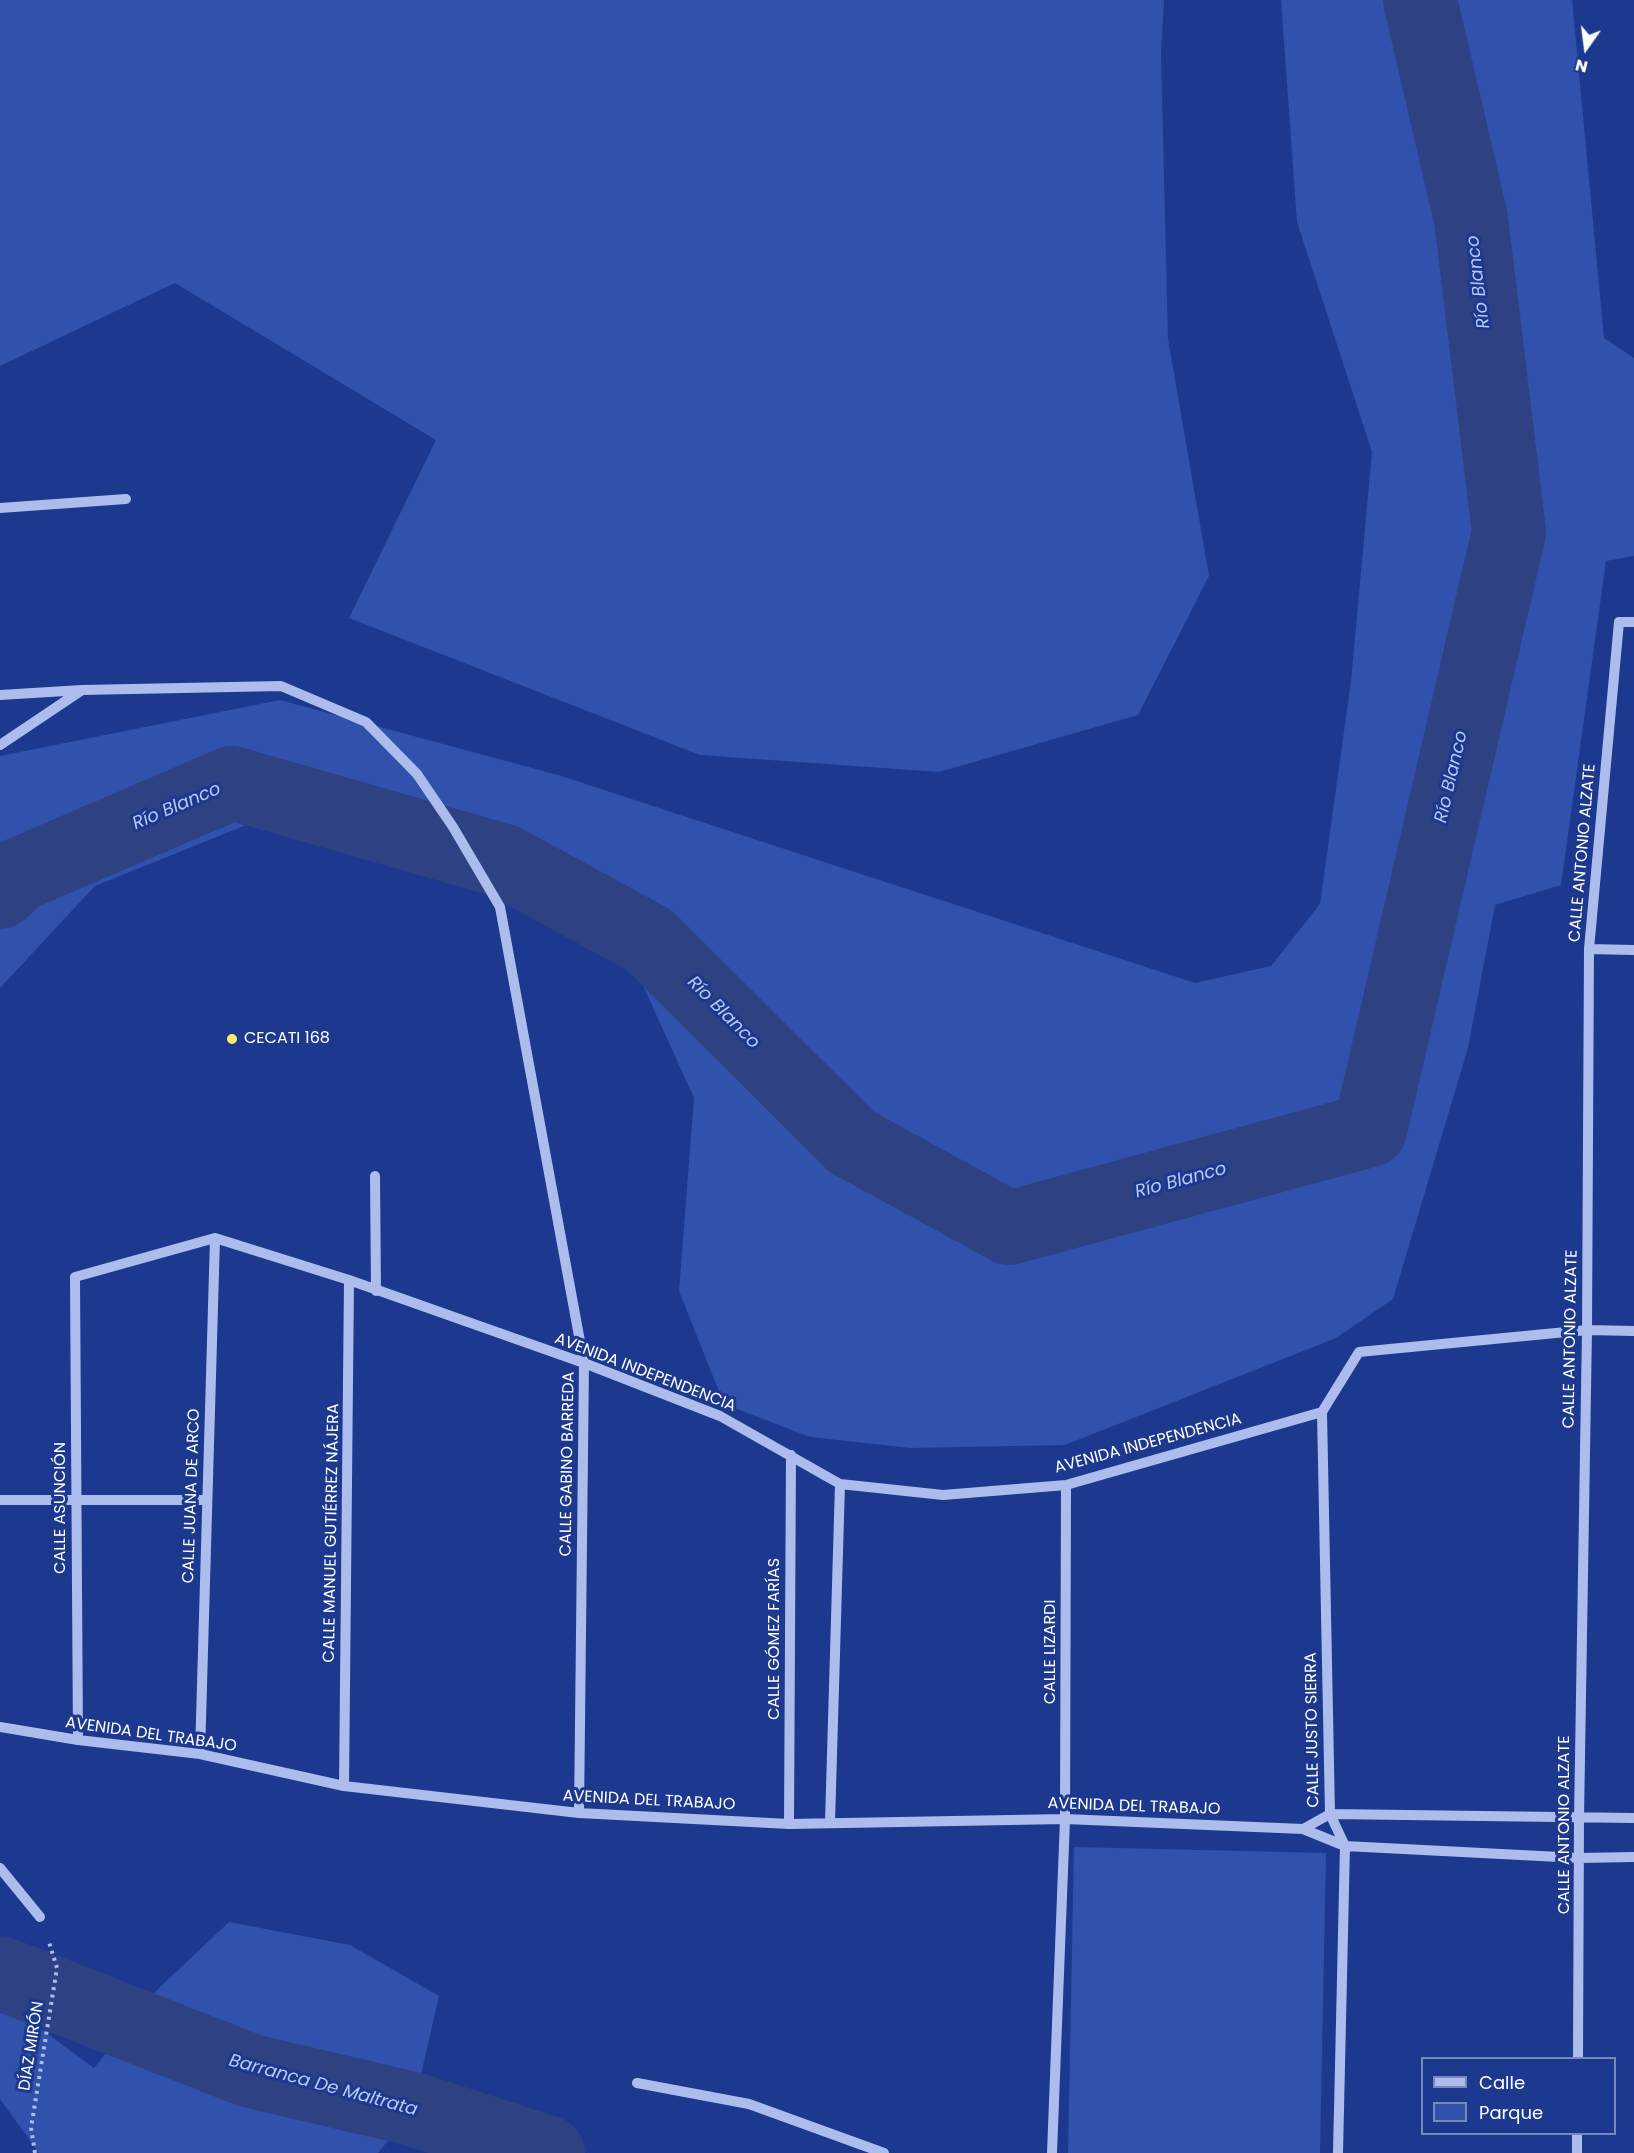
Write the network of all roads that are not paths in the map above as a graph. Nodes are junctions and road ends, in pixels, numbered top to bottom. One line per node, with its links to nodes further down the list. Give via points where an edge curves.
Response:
1 (126, 499): 2 (street)
2 (0, 508)
3 (1634, 622): 7 (street, CALLE ANTONIO ALZATE, via 1619,622)
4 (82, 690): 5 (street, CALLE GABINO BARREDA); 6 (street); 15 (street, CALLE GABINO BARREDA, via 281,686 366,722 417,774 500,907)
5 (0, 695)
6 (0, 745)
7 (1589, 949): 8 (street); 13 (street, CALLE ANTONIO ALZATE)
8 (1634, 950)
9 (375, 1176): 12 (street)
10 (215, 1239): 11 (street, AVENIDA INDEPENDENCIA); 21 (street, CALLE ASUNCIÓN, via 75,1277); 22 (street, CALLE JUANA DE ARCO)
11 (349, 1280): 12 (street, AVENIDA INDEPENDENCIA); 26 (street, CALLE MANUEL GUTIÉRREZ NÁJERA)
12 (376, 1291): 15 (street, AVENIDA INDEPENDENCIA)
13 (1587, 1330): 14 (street); 16 (street, via 1359,1352); 29 (street, CALLE ANTONIO ALZATE)
14 (1634, 1330)
15 (584, 1363): 17 (street, AVENIDA INDEPENDENCIA, via 720,1416); 27 (street, CALLE GABINO BARREDA)
16 (1322, 1412): 19 (street, AVENIDA INDEPENDENCIA); 28 (street, CALLE JUSTO SIERRA)
17 (791, 1455): 18 (street, AVENIDA INDEPENDENCIA); 33 (street, CALLE GÓMEZ FARÍAS)
18 (840, 1484): 19 (street, AVENIDA INDEPENDENCIA, via 943,1495); 32 (street)
19 (1066, 1485): 31 (street, CALLE LIZARDI)
20 (0, 1500): 21 (street)
21 (76, 1500): 22 (street); 24 (street, CALLE ASUNCIÓN)
22 (207, 1500): 25 (street, CALLE JUANA DE ARCO)
23 (0, 1727): 24 (street, AVENIDA DEL TRABAJO)
24 (78, 1740): 25 (street, AVENIDA DEL TRABAJO)
25 (200, 1755): 26 (street, AVENIDA DEL TRABAJO)
26 (344, 1786): 27 (street, AVENIDA DEL TRABAJO)
27 (579, 1813): 33 (street, AVENIDA DEL TRABAJO)
28 (1330, 1814): 29 (street); 34 (street); 35 (street, CALLE JUSTO SIERRA)
29 (1579, 1818): 30 (street); 37 (street, CALLE ANTONIO ALZATE)
30 (1634, 1818)
31 (1065, 1819): 32 (street, AVENIDA DEL TRABAJO); 34 (street, AVENIDA DEL TRABAJO); 44 (street)
32 (830, 1822): 33 (street, AVENIDA DEL TRABAJO)
33 (789, 1824)
34 (1302, 1829): 35 (street, AVENIDA DEL TRABAJO)
35 (1345, 1846): 37 (street, AVENIDA DEL TRABAJO); 45 (street, CALLE JUSTO SIERRA)
36 (1634, 1857): 37 (street, AVENIDA DEL TRABAJO)
37 (1579, 1858): 40 (street, CALLE ANTONIO ALZATE)
38 (0, 1868): 39 (street)
39 (40, 1917)
40 (1578, 2057)
41 (637, 2083): 43 (street, via 749,2104)
42 (1577, 2135): 46 (street)
43 (884, 2153)
44 (1052, 2153)
45 (1338, 2153)
46 (1577, 2153)

